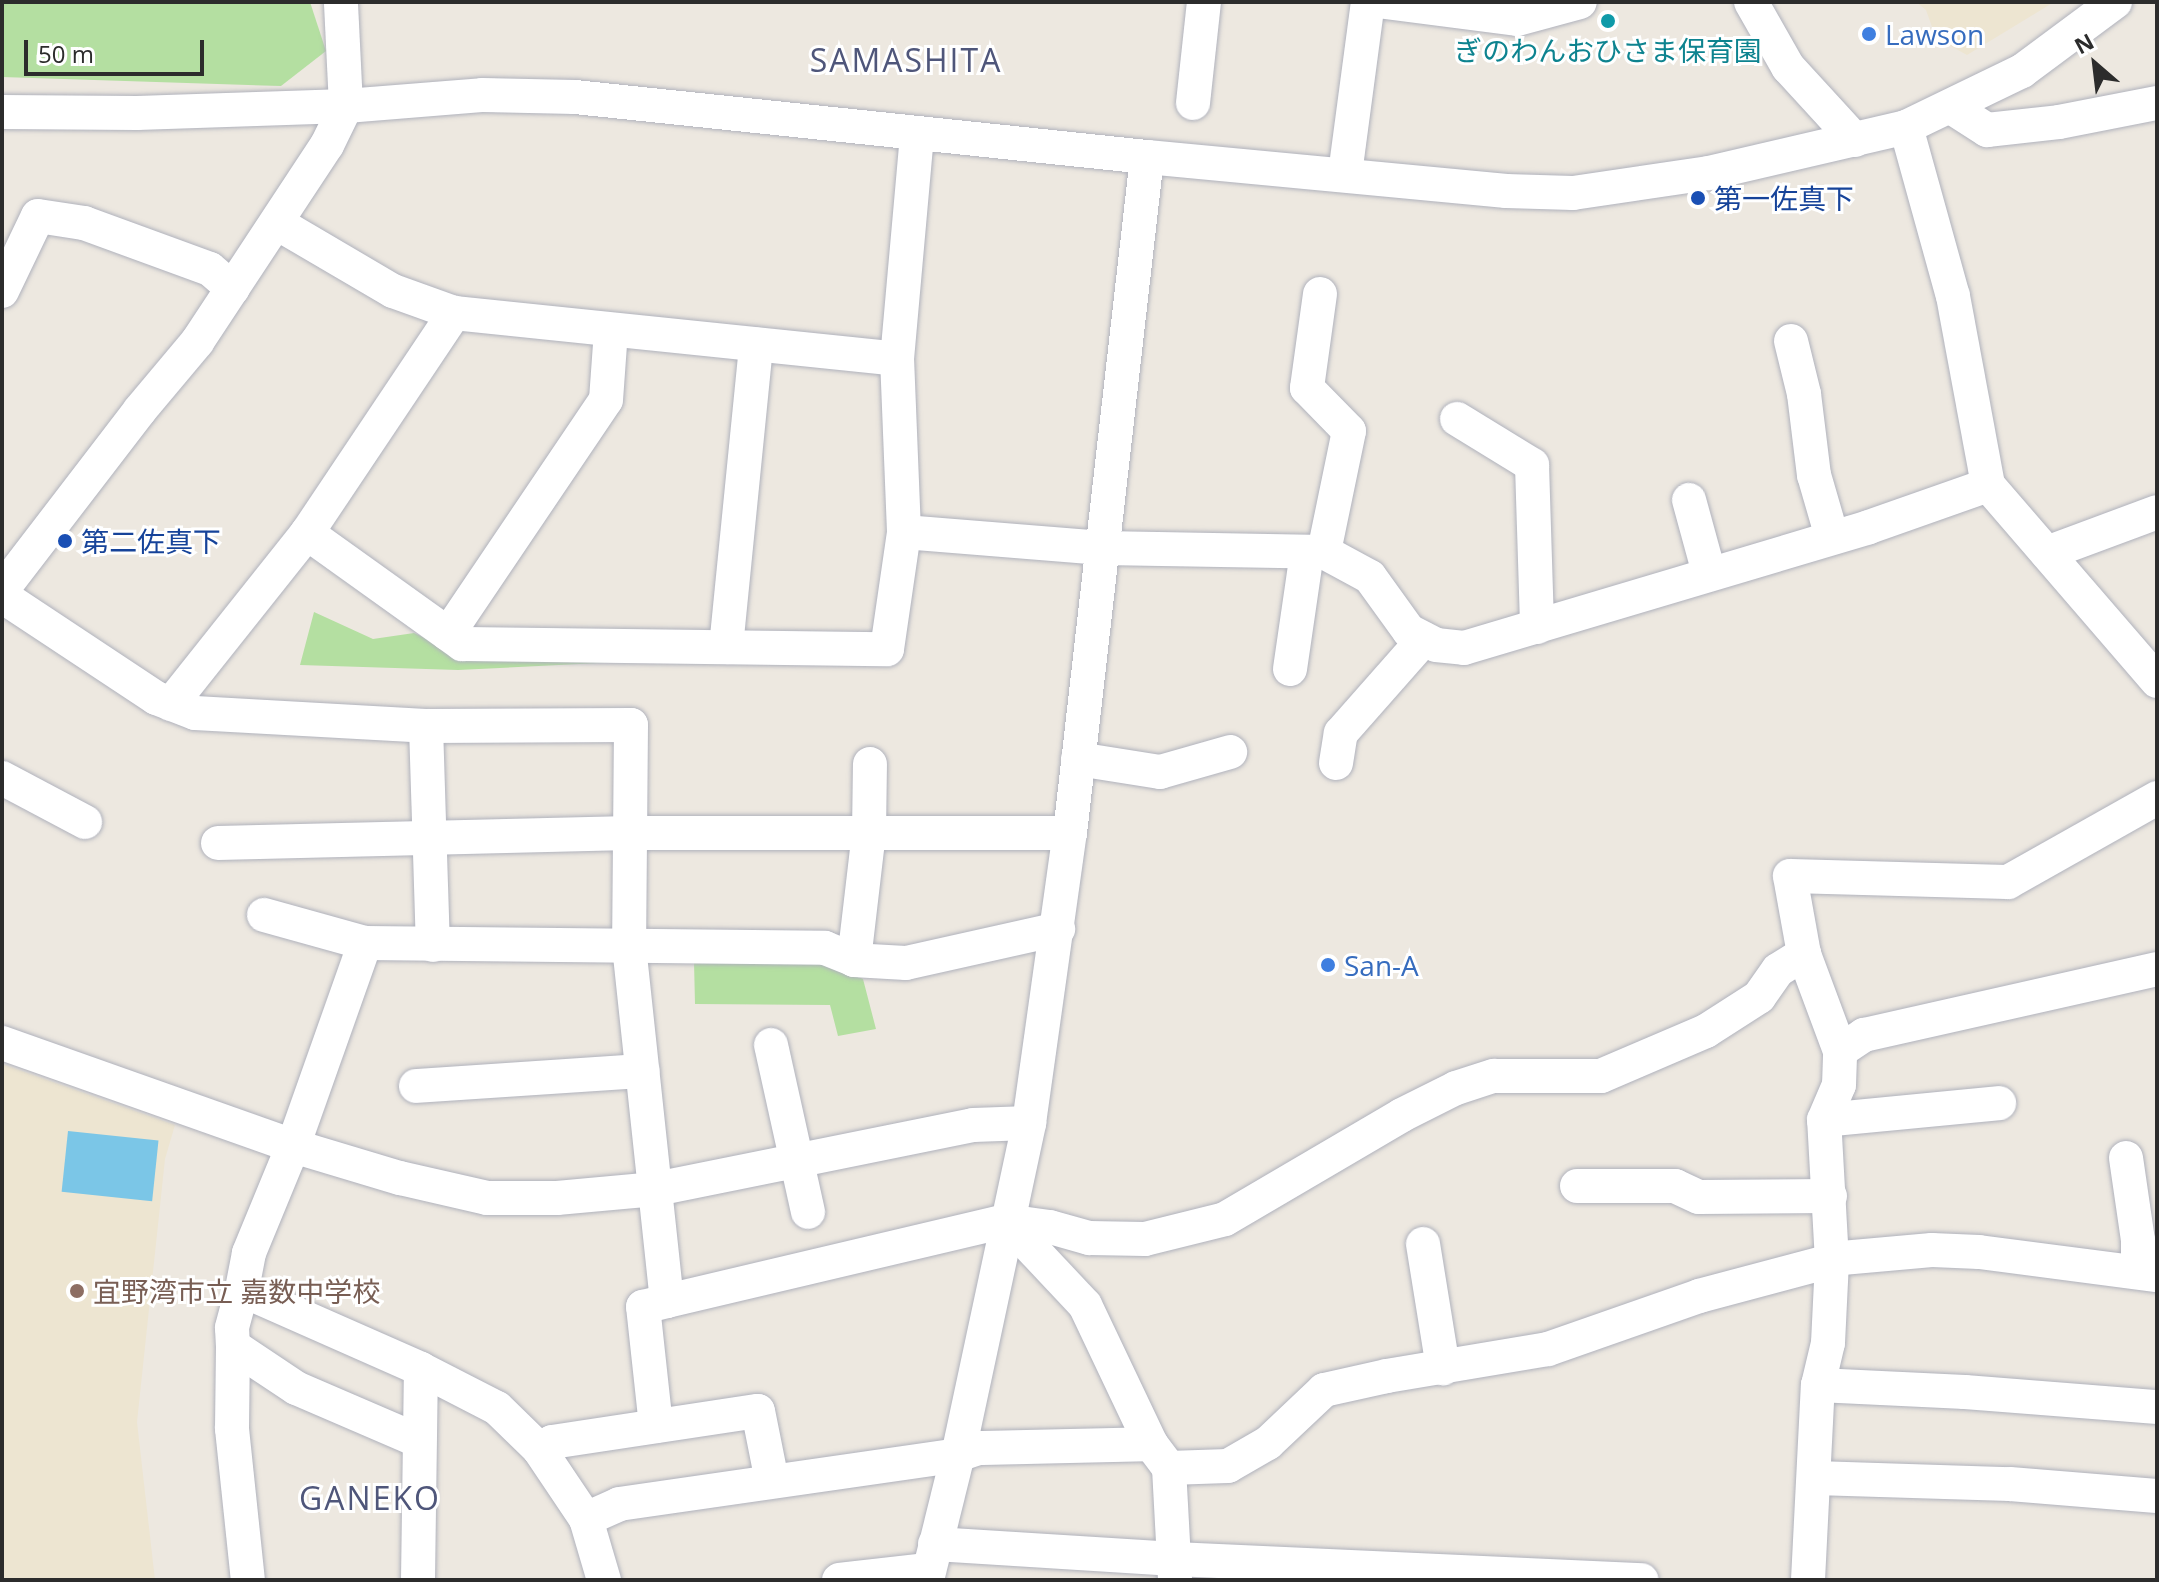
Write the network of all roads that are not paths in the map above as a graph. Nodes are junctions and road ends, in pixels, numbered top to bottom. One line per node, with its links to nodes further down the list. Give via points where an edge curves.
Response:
1 (341, 2): 10 (street)
2 (1204, 2): 8 (street)
3 (1368, 2): 17 (street)
4 (1385, 2): 5 (street, via 1517,19)
5 (1580, 2)
6 (1751, 2): 15 (street, via 1788,67)
7 (2115, 2): 11 (street, via 2022,71)
8 (1193, 103)
9 (2157, 103): 11 (street, via 1987,130)
10 (346, 106): 12 (street); 14 (street, via 482,95 575,97); 18 (street)
11 (1951, 107): 13 (street)
12 (2, 112)
13 (1906, 127): 15 (street); 28 (street, via 1953,296)
14 (917, 134): 16 (street); 26 (street)
15 (1855, 140): 17 (street, via 1709,173 1573,193)
16 (1147, 157): 17 (street); 34 (street)
17 (1345, 174)
18 (277, 223): 19 (street); 22 (street, via 393,291)
19 (233, 289): 20 (street, via 210,269 84,223 38,216); 38 (street)
20 (2, 291)
21 (1320, 294): 35 (street, via 1307,388 1349,431)
22 (454, 313): 23 (street); 32 (street)
23 (611, 330): 25 (street); 40 (street, via 606,400)
24 (1791, 341): 33 (street, via 1814,475)
25 (756, 344): 26 (street); 42 (street)
26 (897, 359): 31 (street)
27 (1457, 419): 39 (street, via 1532,465)
28 (1988, 485): 33 (street); 36 (street)
29 (1689, 500): 37 (street)
30 (2157, 512): 36 (street)
31 (904, 532): 34 (street); 42 (street, via 887,649)
32 (307, 533): 40 (street); 45 (street)
33 (1832, 537): 37 (street)
34 (1102, 548): 35 (street); 48 (street)
35 (1315, 552): 41 (street, via 1370,577 1409,631); 43 (street)
36 (2047, 553): 44 (street)
37 (1709, 573): 39 (street)
38 (2, 593): 45 (street)
39 (1537, 627): 41 (street, via 1464,648)
40 (448, 634): 42 (street, via 462,644)
41 (1424, 639): 49 (street, via 1341,733)
42 (726, 647)
43 (1290, 669)
44 (2157, 681)
45 (171, 704): 46 (street, via 195,713)
46 (426, 726): 54 (street, via 631,725); 57 (street)
47 (1230, 752): 48 (street, via 1160,772)
48 (1078, 759): 56 (street)
49 (1336, 763)
50 (870, 764): 55 (street)
51 (2, 778): 53 (street)
52 (2157, 798): 64 (street, via 2008,882 1790,876)
53 (85, 822)
54 (630, 833): 55 (street); 57 (street); 63 (street)
55 (869, 833): 56 (street); 65 (street)
56 (1070, 833): 60 (street)
57 (428, 838): 58 (street); 62 (street)
58 (218, 843)
59 (264, 915): 61 (street)
60 (1058, 929): 65 (street, via 906,963); 74 (street)
61 (365, 943): 62 (street); 75 (street)
62 (433, 945): 63 (street)
63 (629, 946): 65 (street, via 825,948); 70 (street)
64 (1804, 954): 69 (street); 83 (street, via 1778,970 1759,997 1706,1031 1601,1076 1494,1076 1456,1088 1225,1219 1145,1239)
65 (854, 960)
66 (2157, 969): 69 (street, via 1864,1035)
67 (2, 1043): 75 (street)
68 (771, 1045): 77 (street)
69 (1840, 1051): 73 (street, via 1839,1085)
70 (643, 1071): 71 (street); 79 (street)
71 (416, 1086)
72 (1999, 1103): 73 (street)
73 (1824, 1120): 80 (street)
74 (1029, 1123): 77 (street, via 973,1125); 82 (street)
75 (293, 1146): 79 (street, via 487,1198); 87 (street, via 249,1253)
76 (2126, 1158): 86 (street)
77 (796, 1162): 79 (street); 81 (street)
78 (1577, 1186): 80 (street, via 1675,1186 1699,1197)
79 (656, 1189): 88 (street)
80 (1830, 1196): 85 (street)
81 (808, 1212)
82 (1006, 1221): 83 (street); 88 (street); 89 (street); 98 (street)
83 (1089, 1238): 89 (street)
84 (1423, 1244): 91 (street)
85 (1832, 1261): 86 (street, via 1932,1250); 91 (street, via 1699,1296 1548,1349); 93 (street, via 1828,1343)
86 (2148, 1273)
87 (242, 1290): 90 (street); 92 (street)
88 (667, 1301): 95 (street, via 643,1307)
89 (1085, 1305): 99 (street)
90 (233, 1346): 96 (street, via 296,1388); 107 (street, via 232,1429)
91 (1443, 1368): 99 (street, via 1324,1390 1268,1443 1228,1466)
92 (421, 1369): 96 (street); 97 (street, via 497,1408)
93 (1818, 1385): 94 (street); 100 (street)
94 (2157, 1407)
95 (656, 1426): 97 (street, via 552,1442); 101 (street, via 758,1411)
96 (419, 1441): 108 (street)
97 (539, 1449): 103 (street)
98 (958, 1455): 99 (street, via 978,1448); 101 (street); 104 (street)
99 (1160, 1456): 105 (street)
100 (1815, 1478): 102 (street, via 2010,1484); 112 (street)
101 (772, 1481): 103 (street, via 619,1504)
102 (2157, 1496)
103 (586, 1519): 109 (street)
104 (930, 1564): 105 (street); 110 (street)
105 (1175, 1570): 106 (street)
106 (1387, 1574): 111 (street)
107 (248, 1580)
108 (418, 1580)
109 (604, 1580)
110 (839, 1580)
111 (1642, 1580)
112 (1808, 1580)

